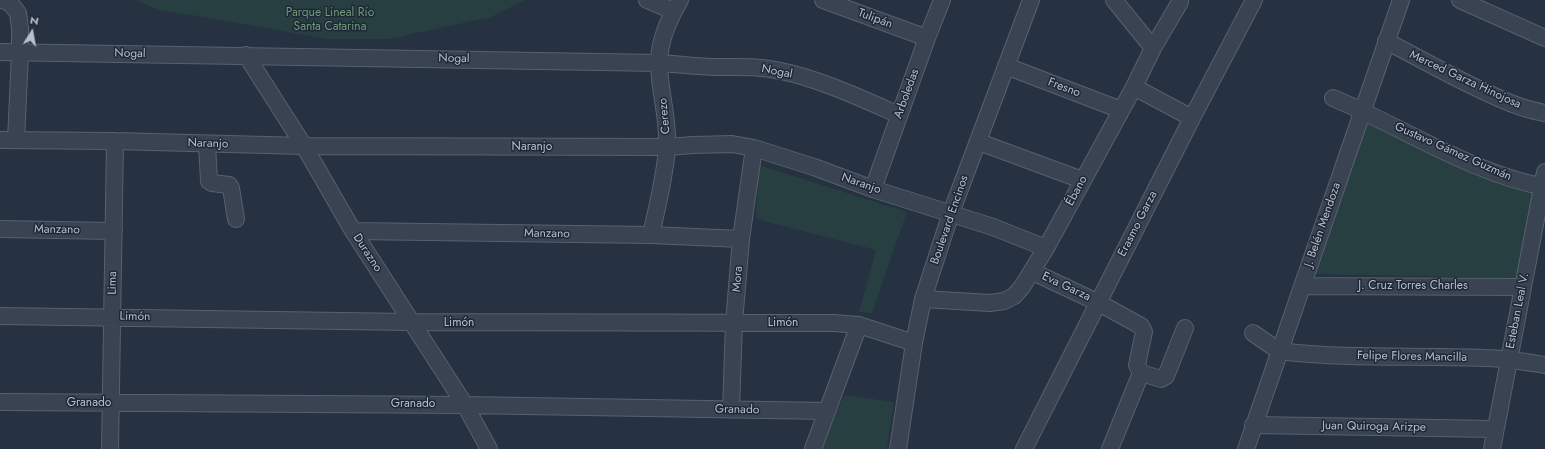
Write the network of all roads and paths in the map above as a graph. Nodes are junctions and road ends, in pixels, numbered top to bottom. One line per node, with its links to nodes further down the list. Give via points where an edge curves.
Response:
1 (2, 0): 17 (street, via 10,3 18,13)
2 (647, 0): 11 (street)
3 (823, 0): 12 (street, Tulipán)
4 (942, 0): 12 (street, Arboledas)
5 (1031, 0): 20 (street, Boulevard Encinos)
6 (1114, 0): 15 (street)
7 (1254, 0): 27 (street, Erasmo Garza)
8 (1401, 0): 14 (street, J. Belén Mendoza)
9 (1460, 0): 13 (street)
10 (1180, 2): 15 (street, Ébano)
11 (677, 6): 19 (street, Cerezo, via 663,35)
12 (927, 38): 26 (street, Arboledas)
13 (1545, 38)
14 (1386, 41): 24 (street, J. Belén Mendoza); 25 (street, Merced Garza Hinojosa, via 1505,101)
15 (1153, 48): 21 (street, Ébano)
16 (0, 52): 17 (street, Nogal)
17 (20, 53): 18 (street, Nogal); 28 (street)
18 (246, 55): 19 (street, Nogal); 32 (street, Durazno)
19 (659, 63): 26 (street, Nogal, via 740,66 783,71); 33 (street, Cerezo)
20 (1006, 66): 23 (street, Fresno); 30 (street, Boulevard Encinos)
21 (1134, 87): 23 (street, Ébano); 27 (street)
22 (1333, 98): 24 (street, Gustavo Gámez Guzmán)
23 (1121, 110): 35 (street, Ébano)
24 (1363, 110): 36 (street, Gustavo Gámez Guzmán, via 1481,168 1510,179); 47 (street, J. Belén Mendoza)
25 (1545, 113)
26 (899, 114): 37 (street, Arboledas)
27 (1192, 118): 50 (street, Erasmo Garza)
28 (8, 140): 29 (street, Naranjo)
29 (115, 141): 31 (street, Naranjo); 41 (street, Lima)
30 (979, 142): 35 (street); 38 (street, Boulevard Encinos)
31 (207, 144): 32 (street, Naranjo); 39 (street, via 209,181 229,185)
32 (304, 146): 33 (street, Naranjo); 42 (street, Durazno)
33 (667, 147): 34 (street, Naranjo, via 732,144); 43 (street, Cerezo)
34 (754, 148): 37 (street, Naranjo); 44 (street, Mora)
35 (1082, 180): 45 (street, Ébano)
36 (1544, 182): 48 (street, Esteban Leal V.)
37 (873, 189): 38 (street, Naranjo)
38 (951, 213): 45 (street, Naranjo); 49 (street, Boulevard Encinos)
39 (236, 219)
40 (0, 230): 41 (street, Manzano)
41 (114, 231): 52 (street, Lima)
42 (353, 232): 43 (street, Manzano); 53 (street, Durazno)
43 (652, 235): 44 (street, Manzano)
44 (741, 239): 54 (street, Mora)
45 (1046, 248): 46 (street, Ébano)
46 (1033, 272): 49 (street, Ébano, via 1014,296 1004,301 990,303); 50 (street, Eva Garza)
47 (1302, 286): 48 (street, J. Cruz Torres Charles); 59 (street, J. Belén Mendoza)
48 (1523, 286): 60 (street, Esteban Leal V.)
49 (923, 299): 58 (street, Boulevard Encinos)
50 (1099, 303): 62 (street, Eva Garza, via 1141,326 1144,332 1137,365); 74 (street, Erasmo Garza)
51 (0, 316): 52 (street, Limón)
52 (113, 317): 53 (street, Limón); 64 (street, Lima)
53 (411, 322): 54 (street, Limón); 65 (street, Durazno)
54 (734, 323): 55 (street, Limón); 66 (street, Mora)
55 (859, 325): 58 (street, Limón); 67 (street)
56 (1186, 328): 62 (street, via 1166,376 1161,379)
57 (1253, 332): 59 (street)
58 (914, 343): 73 (street, Boulevard Encinos)
59 (1279, 351): 60 (street, Felipe Flores Mancilla, via 1312,355); 68 (street, J. Belén Mendoza)
60 (1509, 360): 61 (street, Felipe Flores Mancilla); 69 (street, Esteban Leal V.)
61 (1545, 365)
62 (1141, 374): 75 (street)
63 (0, 402): 64 (street, Granado)
64 (111, 403): 65 (street, Granado); 70 (street, Lima)
65 (465, 405): 66 (street, Granado); 71 (street, Durazno)
66 (731, 410): 67 (street, Granado)
67 (827, 412): 72 (street)
68 (1253, 425): 69 (street, Juan Quiroga Arizpe); 76 (street, J. Belén Mendoza)
69 (1496, 429): 77 (street, Esteban Leal V.)
70 (110, 449)
71 (489, 449)
72 (813, 449)
73 (898, 449)
74 (1024, 449)
75 (1110, 449)
76 (1246, 449)
77 (1492, 449)

